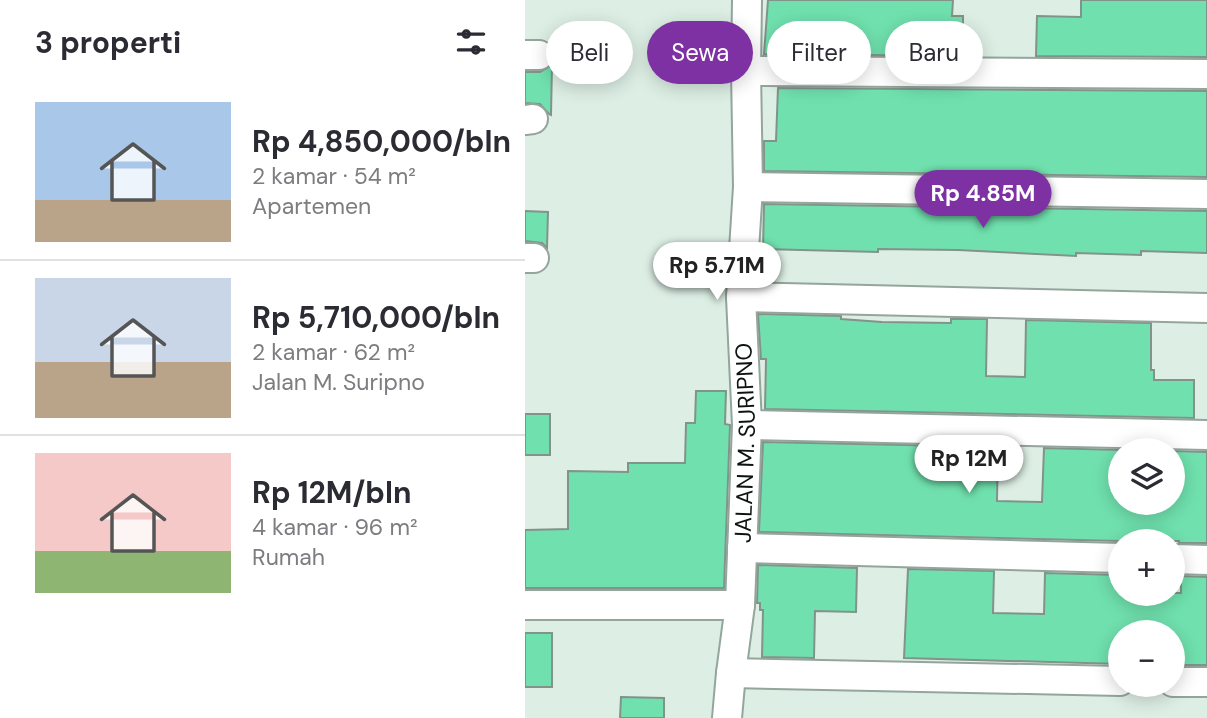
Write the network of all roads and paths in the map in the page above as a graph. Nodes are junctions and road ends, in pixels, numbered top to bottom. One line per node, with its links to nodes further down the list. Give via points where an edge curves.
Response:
1 (747, 0): 2 (street, JALAN M. SURIPNO)
2 (746, 21)
3 (753, 71): 4 (street)
4 (1207, 74)
5 (745, 84): 6 (street, JALAN M. SURIPNO)
6 (748, 187): 7 (street); 8 (street, JALAN M. SURIPNO)
7 (1207, 194)
8 (741, 297): 9 (street); 10 (street, JALAN M. SURIPNO)
9 (1207, 308)
10 (747, 425): 11 (street); 12 (street, JALAN M. SURIPNO)
11 (1207, 435)
12 (742, 548): 13 (street); 17 (street, JALAN M. SURIPNO)
13 (1108, 558)
14 (1185, 559): 15 (street)
15 (1207, 560)
16 (525, 605): 17 (street)
17 (740, 606): 18 (street, JALAN M. SURIPNO)
18 (731, 673): 19 (street); 22 (street, JALAN M. SURIPNO)
19 (1108, 681)
20 (1185, 682): 21 (street)
21 (1207, 682)
22 (727, 718)

